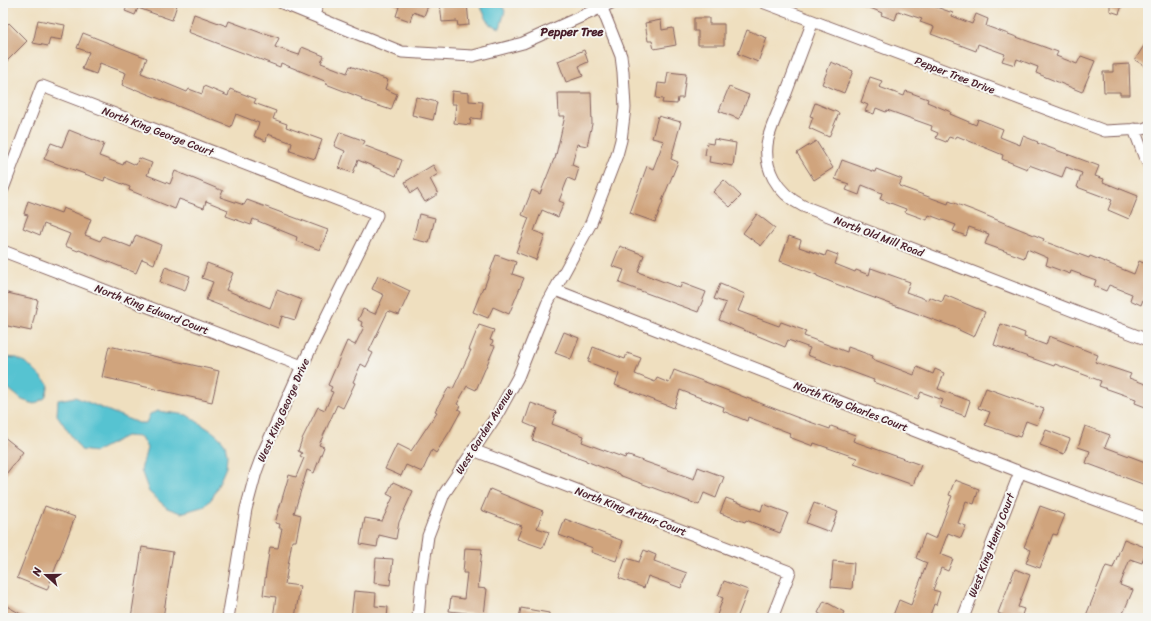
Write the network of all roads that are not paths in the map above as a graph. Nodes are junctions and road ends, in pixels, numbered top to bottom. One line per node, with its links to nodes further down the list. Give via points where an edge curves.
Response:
1 (282, 3): 5 (street)
2 (318, 3): 5 (street)
3 (765, 3): 6 (street, Pepper Tree Drive)
4 (604, 4): 5 (street, via 523,43 473,56 402,52); 13 (street, West Garden Avenue, via 621,56 625,90 621,140 597,209)
5 (314, 15)
6 (813, 22): 8 (street, Pepper Tree Drive, via 1105,131); 14 (street, North Old Mill Road, via 769,138 767,160 770,172 785,194 802,206)
7 (1148, 127): 8 (street, Pepper Tree Drive)
8 (1134, 129): 9 (street)
9 (1148, 163)
10 (3, 189): 11 (street, North King George Court, via 42,86)
11 (377, 215): 15 (street, West King George Drive)
12 (3, 251): 15 (street, North King Edward Court)
13 (555, 290): 16 (street, West Garden Avenue, via 518,377 497,415); 17 (street, North King Charles Court)
14 (1148, 340)
15 (302, 366): 19 (street, West King George Drive, via 256,472 240,540)
16 (473, 450): 20 (street, West Garden Avenue, via 444,494 428,536); 21 (street, North King Arthur Court, via 790,572)
17 (1020, 472): 18 (street, North King Charles Court); 22 (street, West King Henry Court)
18 (1148, 519)
19 (228, 618)
20 (418, 618)
21 (772, 618)
22 (963, 618)

